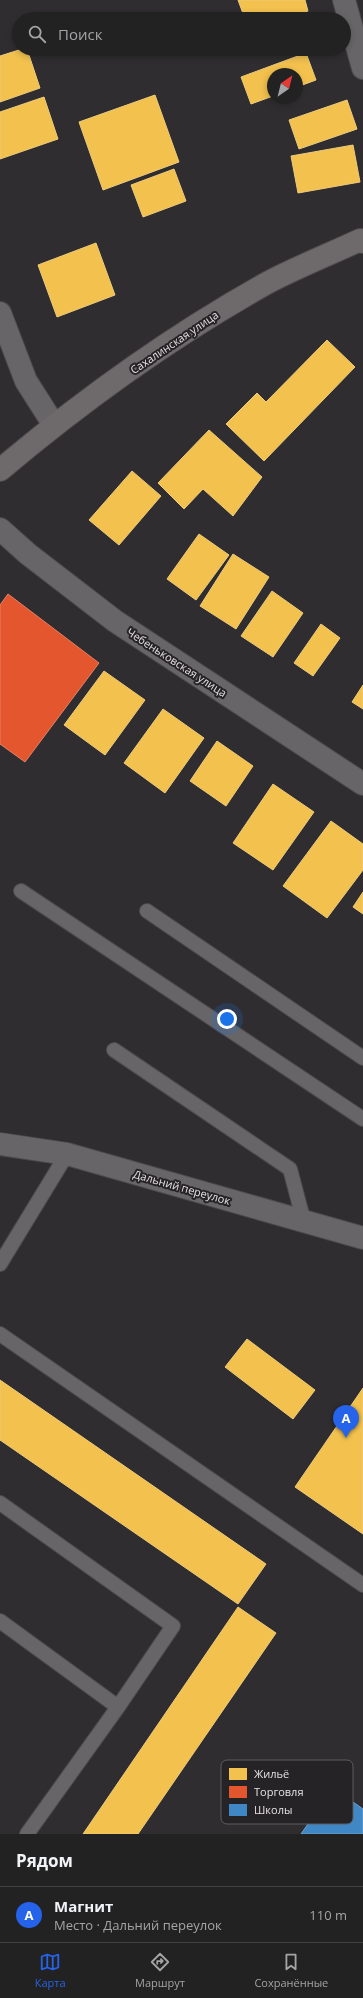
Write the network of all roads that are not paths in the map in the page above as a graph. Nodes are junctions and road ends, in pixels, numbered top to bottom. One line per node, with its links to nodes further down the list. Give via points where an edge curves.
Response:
1 (344, 0): 2 (street)
2 (347, 12)
3 (351, 25): 4 (street)
4 (363, 68)
5 (362, 240): 7 (main road, Сахалинская улица, via 268,283 185,332)
6 (0, 313): 7 (street, via 26,381)
7 (54, 425): 8 (main road, Сахалинская улица)
8 (0, 470)
9 (0, 529): 10 (street, Чебеньковская улица, via 28,554 115,621)
10 (363, 784)
11 (21, 891): 15 (lane)
12 (147, 912): 14 (lane)
13 (114, 1050): 18 (lane, via 290,1169)
14 (363, 1058)
15 (363, 1119)
16 (0, 1144): 17 (street, Дальний переулок)
17 (67, 1154): 18 (street, Дальний переулок); 20 (lane)
18 (304, 1222): 19 (street, Дальний переулок)
19 (363, 1238)
20 (0, 1264)
21 (0, 1334): 23 (lane)
22 (0, 1503): 25 (lane, via 173,1626)
23 (363, 1585)
24 (0, 1621): 25 (lane)
25 (118, 1707): 26 (lane)
26 (27, 1834)

